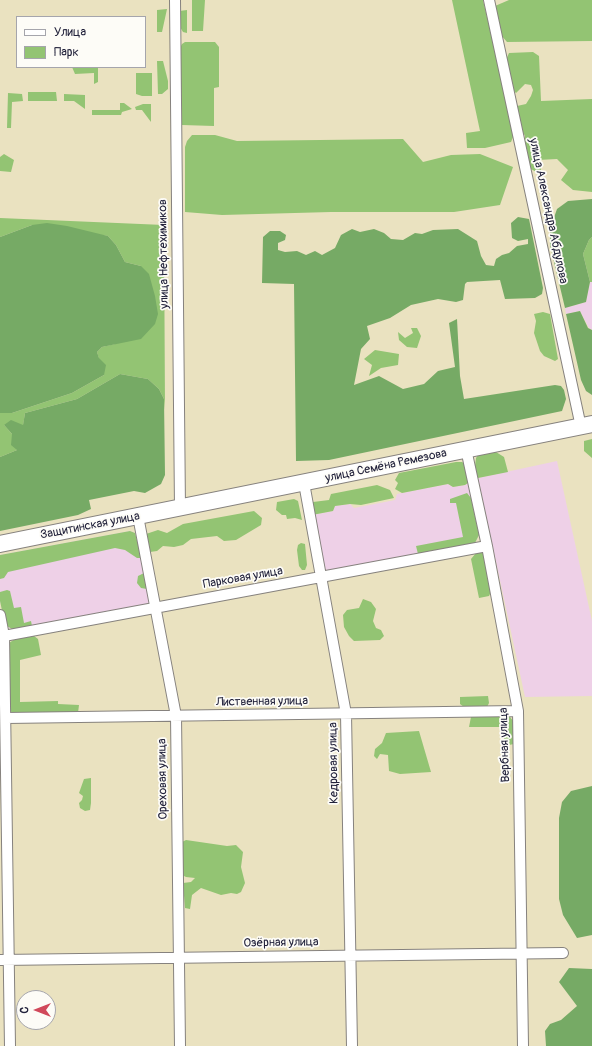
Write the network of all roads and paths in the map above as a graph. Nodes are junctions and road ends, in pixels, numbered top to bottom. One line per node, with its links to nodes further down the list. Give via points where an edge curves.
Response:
1 (175, 0): 6 (street, улица Нефтехимиков)
2 (489, 0): 3 (street, улица Александра Абдулова)
3 (587, 425): 4 (main road, улица Семёна Ремезова)
4 (466, 449): 5 (main road, улица Семёна Ремезова); 9 (street, Вербная улица)
5 (304, 483): 6 (main road, улица Семёна Ремезова); 10 (street, Кедровая улица)
6 (180, 508): 7 (main road, Защитинская улица)
7 (138, 516): 8 (main road, Защитинская улица); 11 (street, Ореховая улица)
8 (0, 544)
9 (487, 546): 10 (street, Парковая улица); 14 (street, Вербная улица)
10 (321, 577): 11 (street, Парковая улица); 15 (street, Кедровая улица)
11 (156, 607): 13 (street, Парковая улица); 16 (street, Ореховая улица)
12 (0, 615): 13 (street)
13 (4, 636): 17 (street)
14 (518, 712): 15 (street, Лиственная улица); 18 (street, Вербная улица)
15 (346, 714): 16 (street, Лиственная улица); 20 (street, Кедровая улица)
16 (176, 716): 17 (street, Лиственная улица); 21 (street, Ореховая улица)
17 (6, 718): 22 (street)
18 (522, 953): 19 (street, Озёрная улица); 20 (street, Озёрная улица); 26 (street, Вербная улица)
19 (563, 953)
20 (350, 956): 21 (street, Озёрная улица); 25 (street, Кедровая улица)
21 (179, 958): 22 (street, Озёрная улица); 24 (street, Ореховая улица)
22 (4, 960): 23 (street)
23 (10, 1046)
24 (180, 1046)
25 (352, 1046)
26 (523, 1046)

